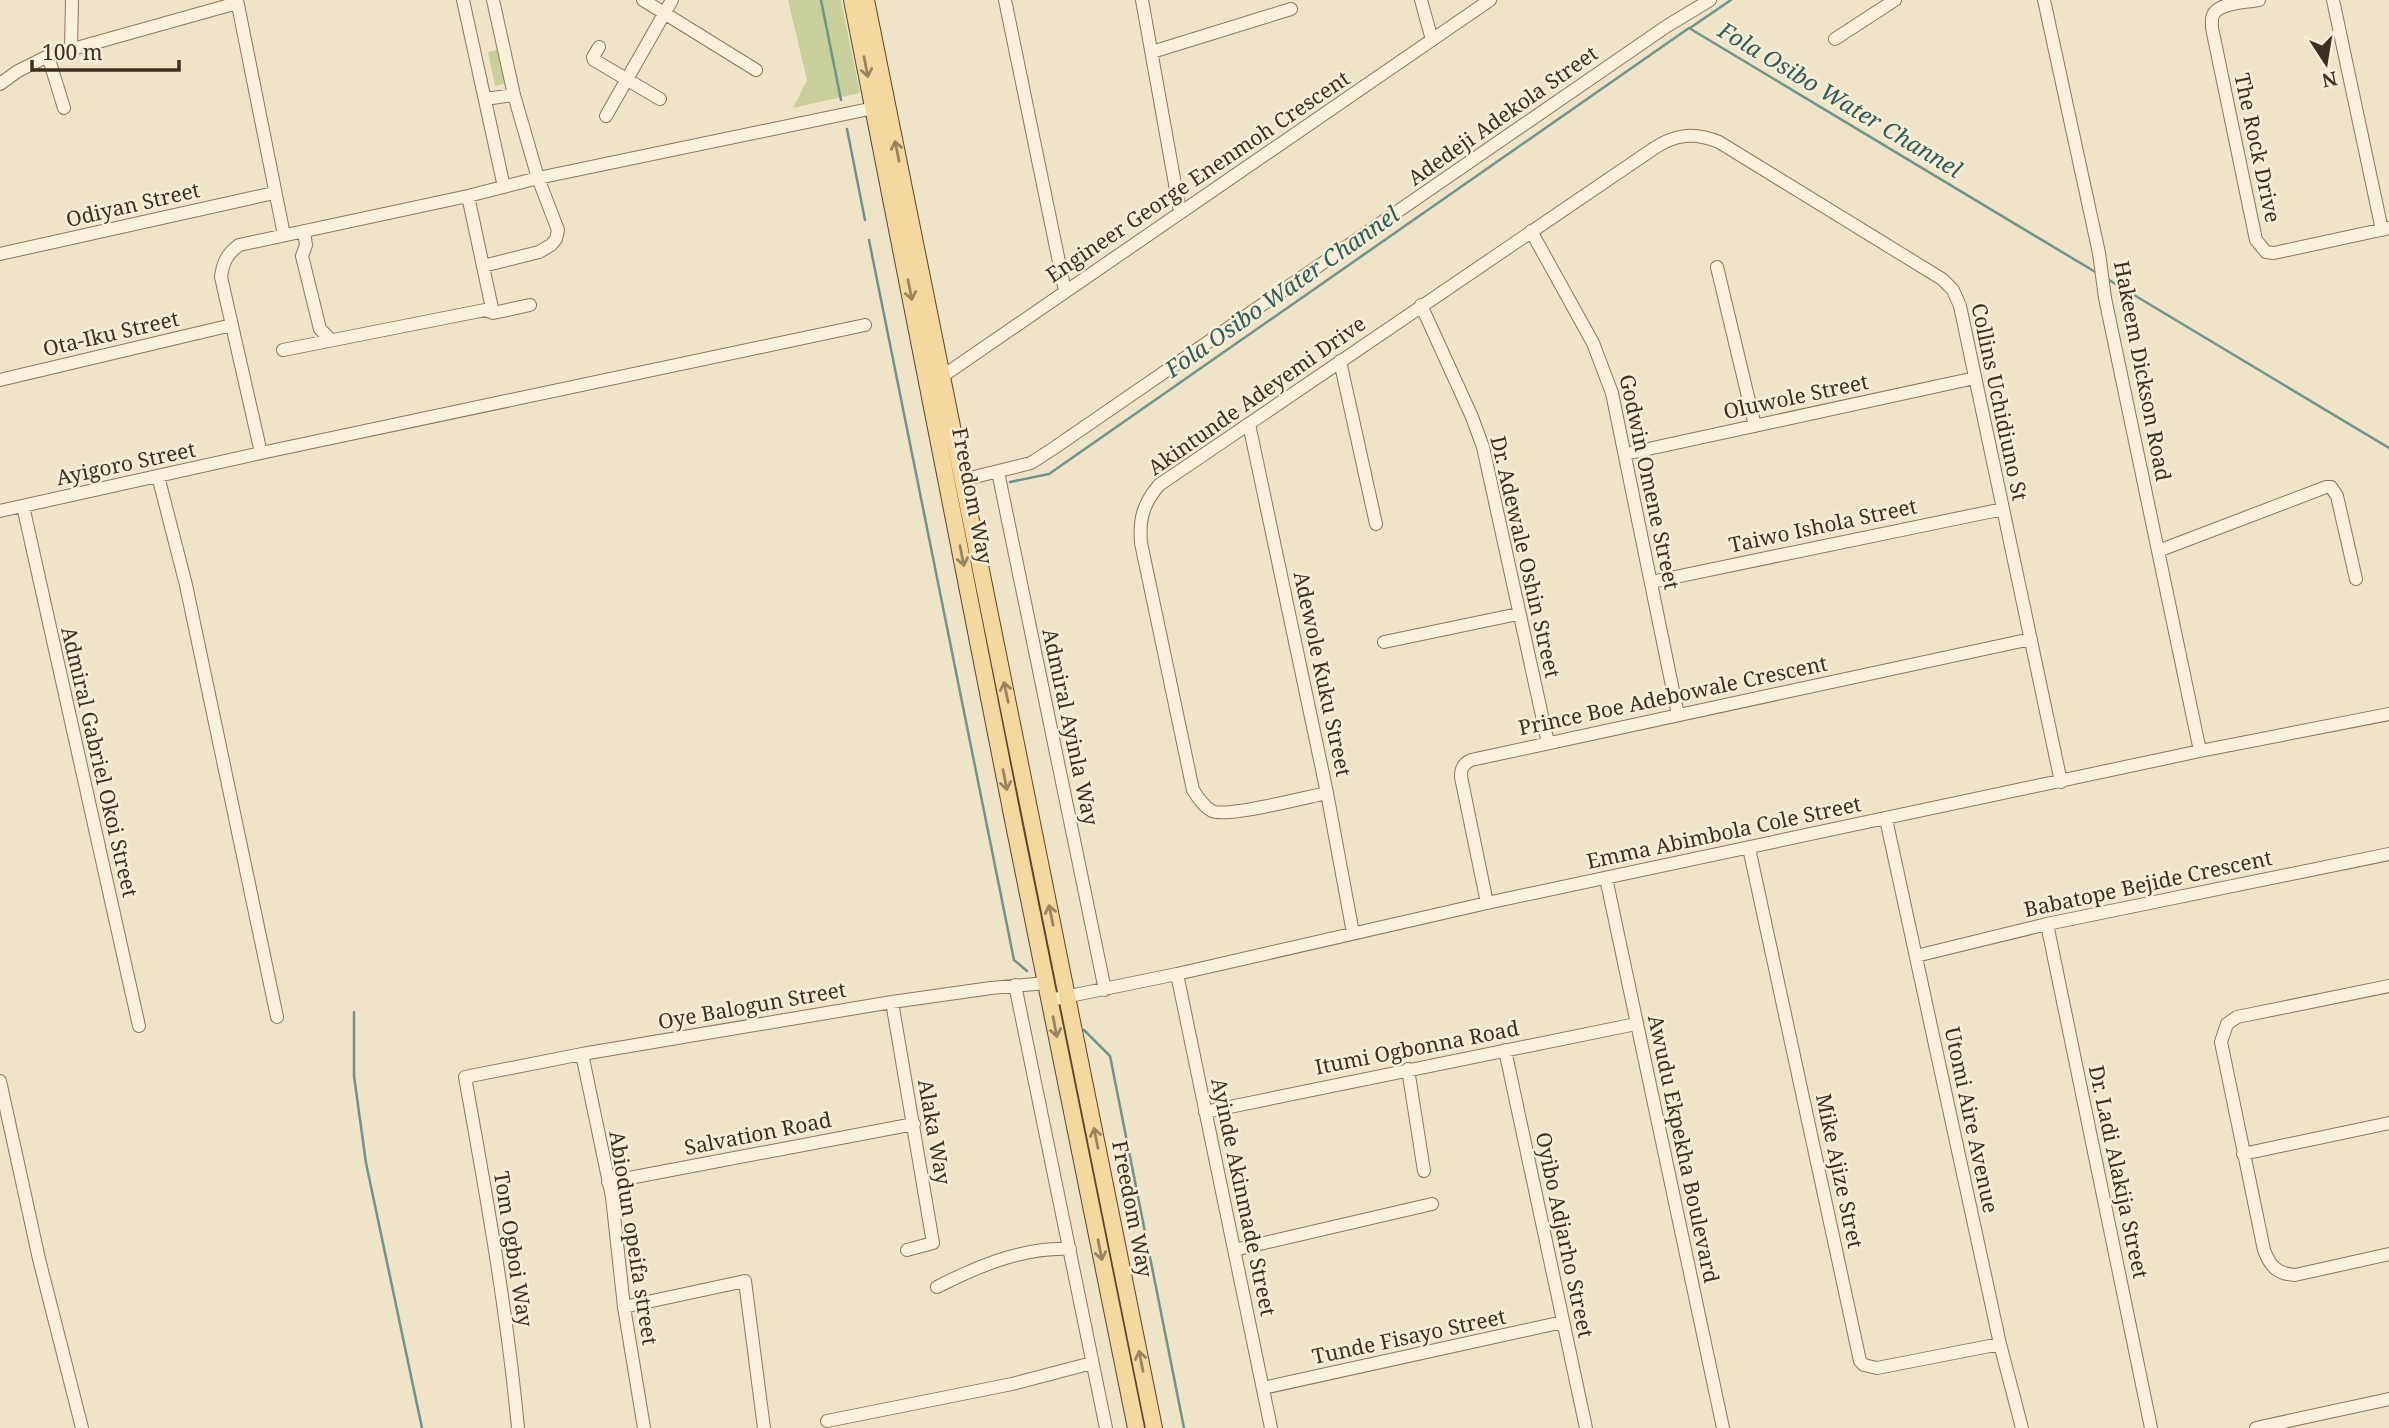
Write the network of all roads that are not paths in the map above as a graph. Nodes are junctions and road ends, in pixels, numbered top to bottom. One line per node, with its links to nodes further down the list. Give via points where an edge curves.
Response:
1 (72, 0): 23 (street)
2 (463, 0): 30 (street)
3 (493, 0): 29 (street)
4 (643, 0): 19 (street)
5 (672, 0): 19 (street)
6 (852, 0): 33 (main road, Freedom Way, one-way to 33)
7 (866, 0): 57 (main road, Freedom Way, one-way to 7)
8 (1005, 0): 48 (street)
9 (1142, 0): 24 (street)
10 (1421, 0): 21 (street)
11 (1490, 0): 21 (street, Engineer George Enenmoh Crescent)
12 (1710, 0): 65 (street, Adedeji Adekola Street, via 1054,448 1031,463)
13 (1895, 0): 20 (street)
14 (2044, 0): 72 (street, Hakeem Dickson Road)
15 (2259, 0): 41 (street, The Rock Drive, via 2223,7 2212,17 2256,240 2266,252 2274,253)
16 (2333, 0): 41 (street)
17 (237, 1): 23 (street); 38 (street)
18 (1291, 9): 24 (street)
19 (664, 13): 26 (street); 27 (street)
20 (1835, 39)
21 (1432, 40): 40 (street, Engineer George Enenmoh Crescent)
22 (599, 47): 27 (street, via 593,59)
23 (71, 48): 25 (street)
24 (1152, 52): 40 (street)
25 (48, 56): 28 (street); 32 (street)
26 (756, 70)
27 (627, 80): 31 (street); 34 (street)
28 (0, 84)
29 (514, 95): 30 (street); 36 (street)
30 (485, 99): 37 (street)
31 (660, 99)
32 (64, 108)
33 (874, 108): 36 (street); 60 (main road, Freedom Way, one-way to 60)
34 (606, 116)
35 (1692, 135): 43 (street, Akintunde Adeyemi Drive, via 1667,140); 58 (street, Collins Uchidiuno St, via 1719,142 1942,279 1960,306)
36 (538, 178): 37 (street); 46 (street, via 558,229 556,239 538,252)
37 (504, 187): 39 (street)
38 (274, 193): 44 (street); 45 (street, Odiyan Street)
39 (468, 196): 42 (street); 46 (street)
40 (1180, 212): 48 (street, Engineer George Enenmoh Crescent)
41 (2386, 229)
42 (304, 231): 44 (street); 54 (street, via 302,256 320,329)
43 (1531, 231): 50 (street, Akintunde Adeyemi Drive); 64 (street, Godwin Omene Street, via 1603,366)
44 (284, 235): 52 (street, via 239,245 228,253 221,277)
45 (0, 254)
46 (483, 266): 51 (street)
47 (1717, 267): 62 (street)
48 (1065, 291): 57 (street, Engineer George Enenmoh Crescent)
49 (530, 305): 51 (street)
50 (1421, 305): 56 (street, Akintunde Adeyemi Drive); 75 (street, Dr. Adewale Oshin Street, via 1483,447)
51 (493, 313): 54 (street, via 485,310)
52 (232, 325): 59 (street, Ota-Iku Street); 63 (street)
53 (865, 325): 63 (street, Ayigoro Street)
54 (331, 340): 55 (street)
55 (283, 350)
56 (1340, 361): 61 (street, Akintunde Adeyemi Drive); 71 (street)
57 (943, 374): 60 (street, Engineer George Enenmoh Crescent); 67 (main road, Freedom Way)
58 (1975, 378): 62 (street, Oluwole Street); 69 (street, Collins Uchidiuno St)
59 (0, 380)
60 (929, 387): 93 (main road, Freedom Way, one-way to 93)
61 (1250, 424): 83 (street, Adewole Kuku Street); 83 (street, Akintunde Adeyemi Drive, via 1159,485 1142,511 1141,543 1199,799 1210,811 1228,813)
62 (1755, 426): 64 (street, Oluwole Street)
63 (261, 453): 66 (street, Ayigoro Street)
64 (1625, 454): 74 (street, Godwin Omene Street)
65 (998, 472): 67 (street, Adedeji Adekola Street); 96 (street, Admiral Ayinla Way)
66 (159, 476): 68 (street, Ayigoro Street); 100 (street)
67 (962, 480): 97 (main road, Freedom Way, one-way to 67)
68 (23, 506): 70 (street, Ayigoro Street); 102 (street, Admiral Gabriel Okoi Street)
69 (2003, 509): 74 (street, Taiwo Ishola Street); 76 (street, Collins Uchidiuno St)
70 (0, 512)
71 (1376, 523)
72 (2158, 551): 73 (street, via 2326,486 2337,496); 81 (street, Hakeem Dickson Road)
73 (2356, 579)
74 (1651, 582): 78 (street, Godwin Omene Street)
75 (1518, 614): 77 (street); 80 (street, Dr. Adewale Oshin Street)
76 (2031, 639): 78 (street, Prince Boe Adebowale Crescent); 82 (street, Collins Uchidiuno St)
77 (1384, 642)
78 (1678, 715): 80 (street, Prince Boe Adebowale Crescent)
79 (2389, 715): 81 (street, Emma Abimbola Cole Street)
80 (1548, 743): 88 (street, Prince Boe Adebowale Crescent, via 1471,760 1461,769)
81 (2200, 751): 82 (street, Emma Abimbola Cole Street)
82 (2061, 782): 84 (street, Emma Abimbola Cole Street)
83 (1326, 793): 90 (street, Adewole Kuku Street)
84 (1886, 819): 85 (street, Emma Abimbola Cole Street); 91 (street, Utomi Aire Avenue)
85 (1749, 848): 87 (street, Emma Abimbola Cole Street); 122 (street, Mike Ajize Stret, via 1860,1361 1877,1368)
86 (2389, 854): 89 (street, Babatope Bejide Crescent)
87 (1606, 878): 88 (street, Emma Abimbola Cole Street); 101 (street, Awudu Ekpekha Boulevard)
88 (1487, 903): 90 (street, Emma Abimbola Cole Street)
89 (2047, 924): 91 (street, Babatope Bejide Crescent); 138 (street, Dr. Ladi Alakija Street)
90 (1353, 933): 92 (street, Emma Abimbola Cole Street)
91 (1916, 956): 122 (street, Utomi Aire Avenue)
92 (1177, 974): 96 (street, Emma Abimbola Cole Street); 108 (street, Ayinde Akinmade Street)
93 (1046, 983): 94 (street, Oye Balogun Street); 98 (main road, Freedom Way)
94 (1015, 985): 99 (street, Oye Balogun Street); 115 (street)
95 (2389, 986): 111 (street, via 2237,1017 2227,1024 2221,1042)
96 (1105, 989): 97 (street, Emma Abimbola Cole Street)
97 (1068, 998): 98 (street); 133 (main road, Freedom Way, one-way to 97)
98 (1050, 1000): 132 (main road, Freedom Way, one-way to 132)
99 (892, 1002): 104 (street, Oye Balogun Street); 110 (street, Alaka Way)
100 (277, 1017)
101 (1636, 1024): 103 (street, Itumi Ogbonna Road); 136 (street, Awudu Ekpekha Boulevard)
102 (139, 1026)
103 (1505, 1050): 105 (street, Itumi Ogbonna Road); 121 (street, Oyibo Adjarho Street)
104 (582, 1054): 106 (street, Oye Balogun Street); 113 (street, Abiodun opeifa street)
105 (1408, 1069): 108 (street, Itumi Ogbonna Road); 112 (street)
106 (465, 1077): 128 (street, Tom Ogboi Way)
107 (0, 1081): 127 (street)
108 (1205, 1112): 117 (street, Ayinde Akinmade Street)
109 (2389, 1123): 111 (street)
110 (914, 1124): 113 (street, Salvation Road); 116 (street, Alaka Way, via 933,1243)
111 (2243, 1154): 118 (street, via 2264,1250 2273,1269 2295,1275)
112 (1424, 1171)
113 (608, 1182): 120 (street, Abiodun opeifa street)
114 (1432, 1204): 117 (street)
115 (1070, 1249): 119 (street, via 1007,1257); 123 (street)
116 (907, 1250)
117 (1234, 1250): 124 (street, Ayinde Akinmade Street)
118 (2389, 1254)
119 (937, 1287)
120 (624, 1307): 129 (street, Abiodun opeifa street); 130 (street, via 745,1281)
121 (1563, 1322): 124 (street, Tunde Fisayo Street); 135 (street, Oyibo Adjarho Street)
122 (2000, 1344): 137 (street, Utomi Aire Avenue)
123 (1092, 1363): 126 (street); 131 (street)
124 (1262, 1388): 134 (street, Ayinde Akinmade Street)
125 (2389, 1399): 139 (street)
126 (827, 1421)
127 (82, 1428)
128 (518, 1428)
129 (644, 1428)
130 (764, 1428)
131 (1106, 1428)
132 (1136, 1428)
133 (1154, 1428)
134 (1271, 1428)
135 (1586, 1428)
136 (1723, 1428)
137 (2022, 1428)
138 (2151, 1428)
139 (2256, 1428)

